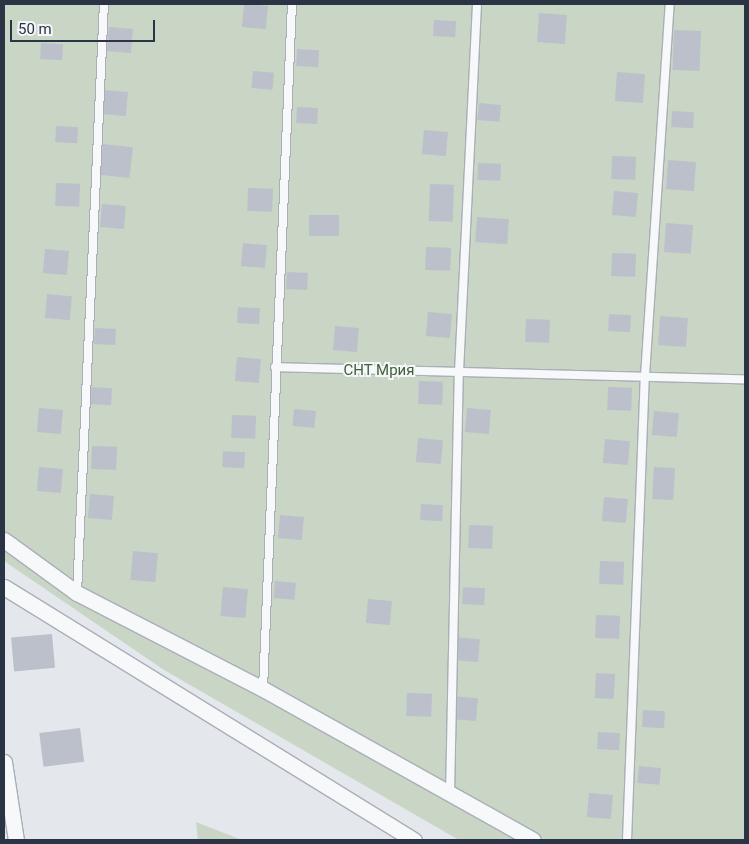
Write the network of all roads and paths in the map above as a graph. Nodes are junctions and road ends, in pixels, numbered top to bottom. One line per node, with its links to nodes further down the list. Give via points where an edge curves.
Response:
1 (104, 4): 11 (lane)
2 (292, 4): 5 (lane)
3 (478, 4): 6 (lane)
4 (670, 4): 7 (lane)
5 (275, 367): 6 (lane); 12 (lane)
6 (459, 372): 7 (lane); 14 (lane)
7 (645, 376): 8 (lane); 18 (lane)
8 (745, 379)
9 (4, 540): 11 (street)
10 (4, 587): 16 (street)
11 (77, 593): 12 (street)
12 (263, 689): 14 (street)
13 (4, 762): 15 (street)
14 (450, 794): 17 (street)
15 (16, 840)
16 (414, 840)
17 (534, 840)
18 (627, 840)

